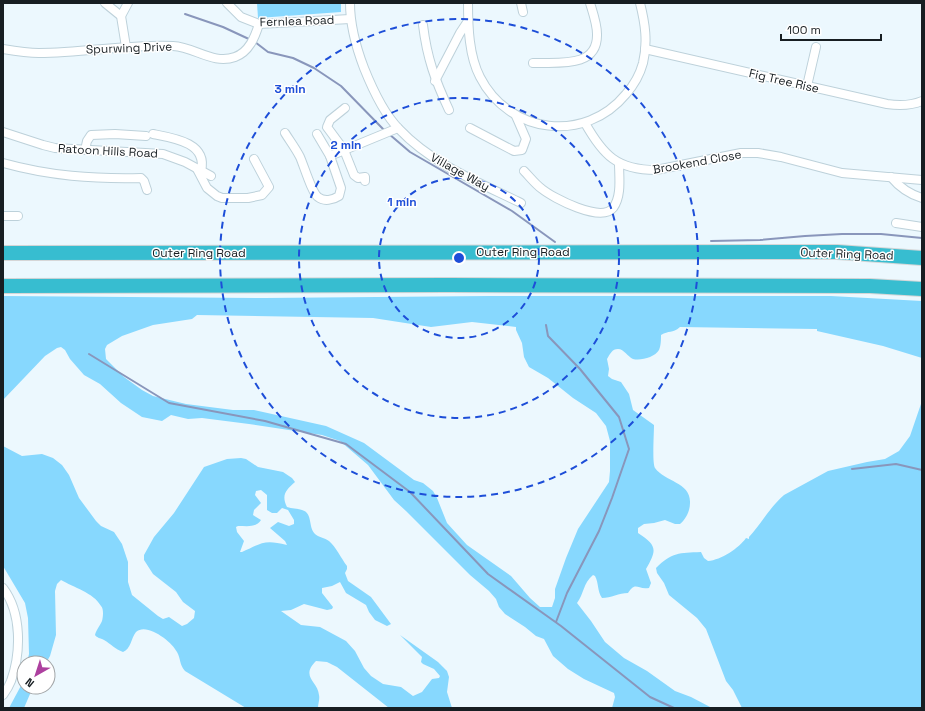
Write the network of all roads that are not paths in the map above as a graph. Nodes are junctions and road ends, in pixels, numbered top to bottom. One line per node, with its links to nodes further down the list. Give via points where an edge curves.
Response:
1 (105, 3): 10 (street)
2 (128, 3): 10 (street)
3 (227, 3): 13 (street, Fernlea Road, via 241,17)
4 (350, 3): 11 (street, Village Way)
5 (468, 3): 12 (street)
6 (521, 3): 9 (street)
7 (590, 3): 19 (street, via 597,42 587,58 579,61)
8 (640, 3): 18 (street, via 646,34)
9 (523, 12)
10 (121, 16): 15 (street)
11 (350, 19): 13 (street, Fernlea Road); 27 (street, Village Way, via 357,49 368,78 378,99)
12 (468, 21): 20 (street); 25 (street, via 473,57 479,76 496,100)
13 (259, 24): 15 (street, Spurwing Drive, via 249,47 243,53 228,59 219,60 177,46)
14 (423, 25): 20 (street, via 425,46)
15 (126, 47): 17 (street, Spurwing Drive, via 39,53)
16 (816, 47): 21 (street)
17 (3, 48)
18 (645, 49): 21 (street, Fig Tree Rise); 26 (street, via 638,77 621,101 598,118)
19 (533, 63)
20 (435, 81): 24 (street)
21 (807, 86): 22 (street, Fig Tree Rise, via 900,106)
22 (922, 101)
23 (345, 108): 33 (street, via 330,120 327,127)
24 (449, 110)
25 (516, 116): 26 (street, via 553,126); 28 (street, via 526,139 522,150 514,151)
26 (585, 123): 37 (street, Brookend Close, via 600,147)
27 (398, 128): 33 (street); 46 (street, Village Way, via 433,158)
28 (470, 128)
29 (3, 132): 32 (street, Ratoon Hills Road, via 56,148)
30 (285, 133): 34 (street, via 308,174 313,192 321,199 327,200 338,196 342,188)
31 (317, 134): 34 (street)
32 (85, 150): 38 (street, Ratoon Hills Road, via 163,154); 38 (street, via 91,135 150,135 174,138 196,150 202,160)
33 (344, 150): 34 (street); 42 (street, via 354,175 358,178 365,177)
34 (330, 156)
35 (254, 159): 38 (street, via 270,187 262,195 248,198 217,196 207,188)
36 (3, 163): 44 (street, via 57,175 101,179 141,178)
37 (619, 163): 39 (street, via 617,202 609,212 603,214 585,210 551,196); 41 (street, Brookend Close, via 630,168 656,170 741,153 758,153 842,173)
38 (199, 170): 40 (street, Ratoon Hills Road)
39 (524, 171)
40 (211, 176)
41 (891, 178): 43 (street, Brookend Close); 45 (street, via 913,196)
42 (365, 180)
43 (922, 180)
44 (146, 190)
45 (922, 198)
46 (521, 203)
47 (3, 216): 48 (street)
48 (18, 216)
49 (896, 223): 50 (street)
50 (922, 227)
51 (3, 253): 52 (highway, Outer Ring Road, via 837,252)
52 (922, 258)
53 (3, 286): 54 (highway, via 870,286)
54 (922, 289)
55 (3, 588): 56 (street, via 15,611 18,641 11,682)
56 (3, 695)

